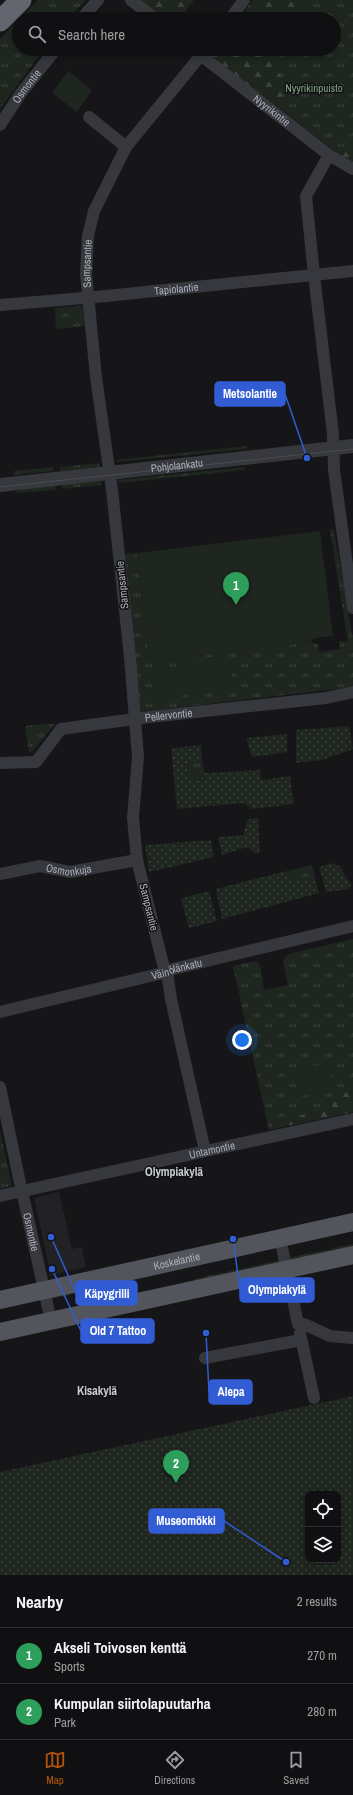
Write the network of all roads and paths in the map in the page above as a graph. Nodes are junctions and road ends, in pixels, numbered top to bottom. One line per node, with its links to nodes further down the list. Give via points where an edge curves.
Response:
1 (21, 0): 8 (highway)
2 (98, 0): 5 (street)
3 (131, 0): 6 (street)
4 (244, 0): 7 (street)
5 (87, 12)
6 (146, 12)
7 (235, 12)
8 (0, 21)
9 (50, 56): 13 (street, Osmontie, via 21,93)
10 (196, 56): 14 (street, Sampsantie)
11 (206, 56): 15 (street, Nyyrikintie)
12 (89, 117): 14 (street)
13 (0, 126)
14 (126, 147): 19 (street, Sampsantie, via 94,211 88,236)
15 (329, 155): 16 (street, Nyyrikintie); 18 (street, via 306,196)
16 (353, 169)
17 (353, 271): 18 (street, Tapiolantie)
18 (314, 275): 19 (street, Tapiolantie); 22 (street)
19 (88, 298): 20 (street, Tapiolantie); 23 (street, Sampsantie)
20 (0, 305)
21 (353, 446): 22 (street, Pohjolankatu)
22 (334, 449): 23 (street, Pohjolankatu); 25 (street, via 334,470)
23 (109, 473): 24 (street, Pohjolankatu); 27 (street, Sampsantie)
24 (0, 485)
25 (353, 608)
26 (353, 692): 27 (street, Pellervontie, via 326,698)
27 (135, 719): 28 (street, Pellervontie, via 61,729 36,762); 29 (street, Sampsantie, via 138,757 133,818)
28 (0, 763)
29 (137, 860): 30 (street, Osmonkuja, via 70,872 40,866); 32 (street, Sampsantie)
30 (0, 874)
31 (353, 926): 32 (street, Väinölänkatu)
32 (167, 972): 33 (street, Väinölänkatu); 36 (street, Sampsantie)
33 (0, 1012)
34 (0, 1087): 37 (street, Osmontie)
35 (353, 1120): 36 (street, Untamontie)
36 (206, 1152): 37 (street, Untamontie)
37 (21, 1187): 38 (street, Untamontie); 43 (street, Osmontie)
38 (0, 1196)
39 (353, 1222): 40 (main road, Koskelantie)
40 (280, 1238): 42 (street); 43 (main road, Koskelantie)
41 (353, 1255): 42 (main road)
42 (286, 1270): 45 (main road); 46 (street)
43 (45, 1290): 44 (main road, Koskelantie); 45 (street, Osmontie)
44 (0, 1300)
45 (52, 1320): 47 (main road)
46 (298, 1324): 48 (street, via 304,1324 330,1336); 49 (street)
47 (0, 1332)
48 (353, 1338)
49 (302, 1340): 50 (street); 51 (street)
50 (205, 1358)
51 (314, 1398)

